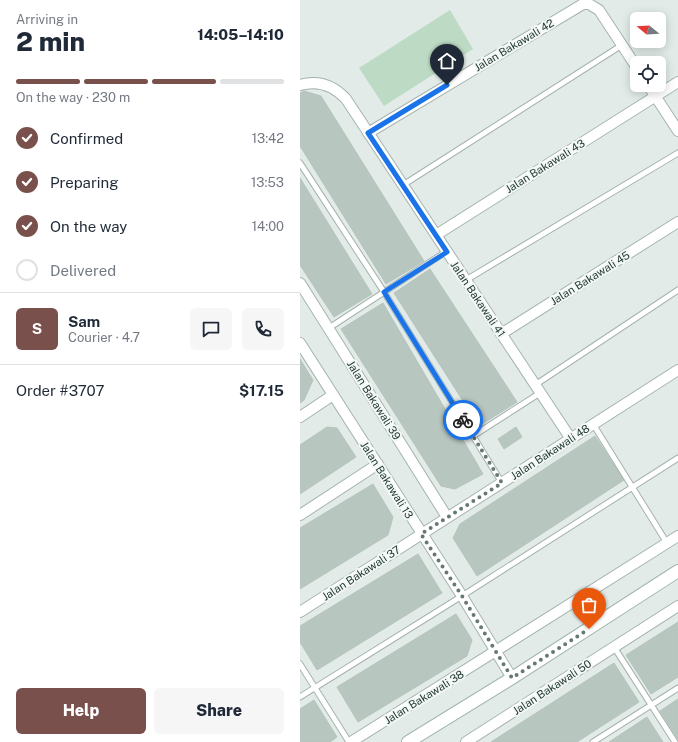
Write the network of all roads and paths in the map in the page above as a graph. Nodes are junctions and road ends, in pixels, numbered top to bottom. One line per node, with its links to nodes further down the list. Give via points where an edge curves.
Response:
1 (622, 45): 2 (street); 8 (street, Jalan Bakawali 42, via 599,10 589,4 583,4); 11 (lane)
2 (630, 57)
3 (678, 82): 6 (street, Jalan Bakawali 43)
4 (300, 85): 8 (street, Jalan Bakawali 41, via 325,84 333,88 346,99)
5 (652, 92): 6 (street)
6 (655, 96): 7 (street); 13 (street, Jalan Bakawali 43)
7 (678, 131)
8 (368, 133): 11 (street, Jalan Bakawali 41)
9 (678, 153): 15 (lane)
10 (300, 163): 18 (lane)
11 (403, 185): 13 (street, Jalan Bakawali 41)
12 (678, 222): 20 (street, Jalan Bakawali 45)
13 (436, 235): 14 (street, Jalan Bakawali 41)
14 (447, 252): 15 (street, Jalan Bakawali 41); 18 (lane)
15 (466, 280): 20 (street, Jalan Bakawali 41)
16 (300, 283): 19 (street, Jalan Bakawali 39)
17 (678, 290): 23 (lane)
18 (384, 292): 19 (lane); 27 (lane)
19 (329, 328): 34 (street, Jalan Bakawali 39)
20 (502, 334): 23 (street, Jalan Bakawali 41)
21 (300, 343): 24 (street, Jalan Bakawali 13)
22 (678, 370): 26 (street, Jalan Bakawali 48)
23 (538, 389): 27 (lane); 28 (street, Jalan Bakawali 41)
24 (333, 395): 25 (street); 30 (street, Jalan Bakawali 13)
25 (300, 417)
26 (594, 424): 28 (street, Jalan Bakawali 48); 32 (lane)
27 (473, 436): 31 (lane)
28 (571, 439): 31 (street, Jalan Bakawali 48)
29 (678, 458): 32 (lane)
30 (378, 464): 33 (street); 35 (street, Jalan Bakawali 13)
31 (502, 483): 34 (street, Jalan Bakawali 48)
32 (632, 488): 37 (lane); 39 (lane)
33 (300, 515)
34 (447, 517): 35 (street, Jalan Bakawali 48)
35 (421, 534): 39 (street, Jalan Bakawali 13); 41 (street, Jalan Bakawali 37)
36 (678, 536): 37 (street, Jalan Bakawali 38)
37 (667, 543): 43 (street, Jalan Bakawali 38)
38 (678, 571): 45 (main road)
39 (462, 596): 43 (street, Jalan Bakawali 13); 46 (lane)
40 (678, 606): 42 (street, Jalan Bakawali 50)
41 (300, 612)
42 (614, 647): 49 (lane); 53 (street, Jalan Bakawali 50)
43 (496, 651): 45 (street, Jalan Bakawali 13); 51 (street, Jalan Bakawali 38)
44 (300, 664): 46 (lane)
45 (512, 678): 50 (main road)
46 (315, 688): 48 (lane); 51 (lane)
47 (678, 688): 49 (lane)
48 (300, 697)
49 (651, 705): 54 (lane); 55 (lane)
50 (422, 738): 52 (main road)
51 (350, 742)
52 (408, 742)
53 (466, 742)
54 (593, 742)
55 (675, 742)

